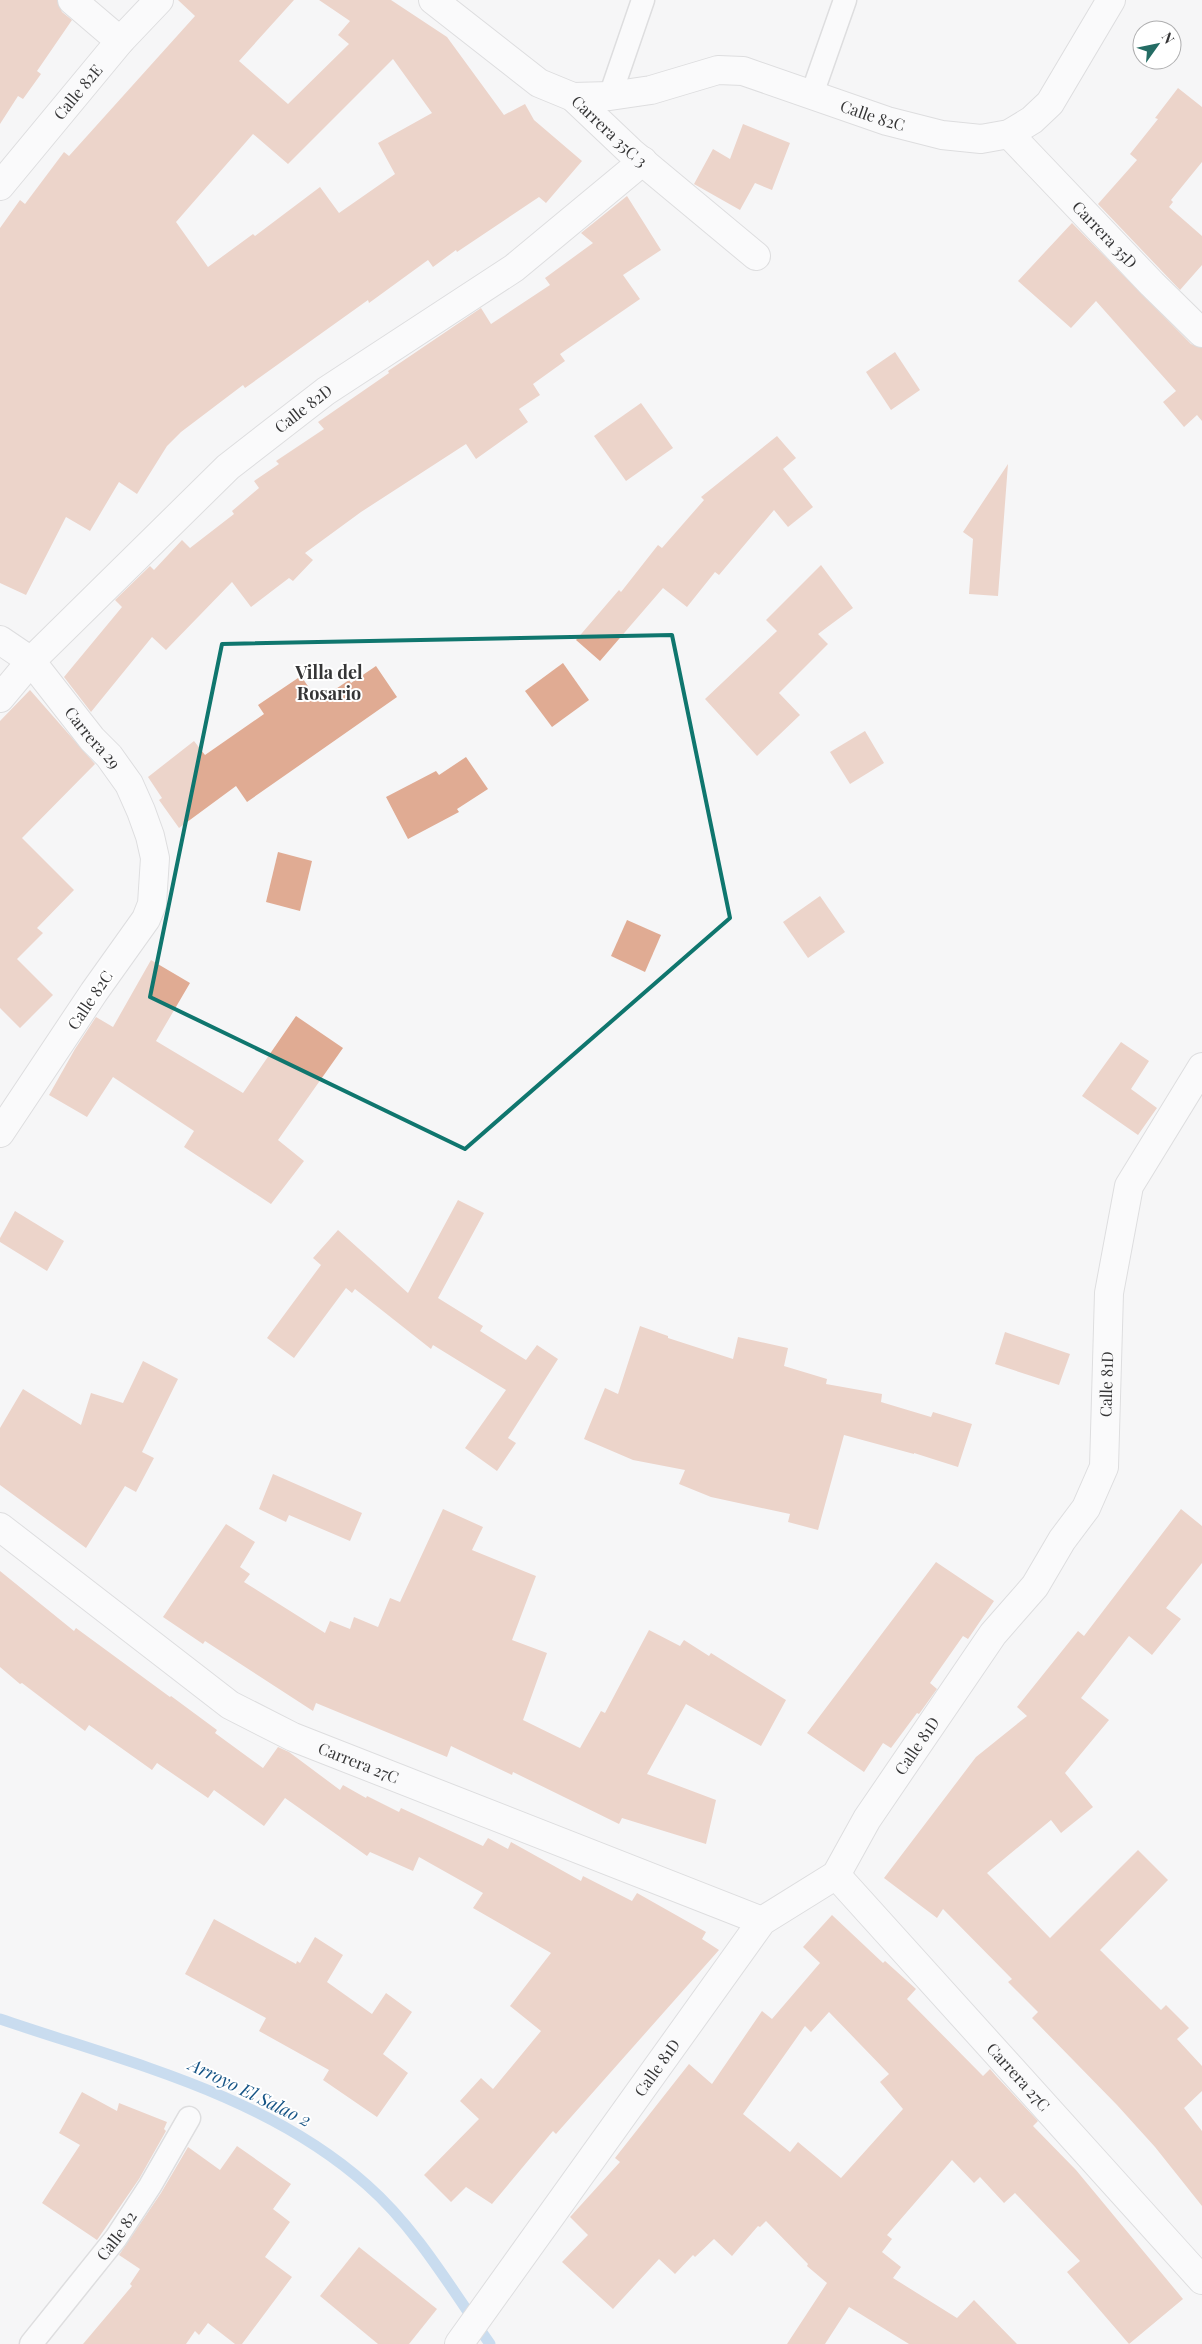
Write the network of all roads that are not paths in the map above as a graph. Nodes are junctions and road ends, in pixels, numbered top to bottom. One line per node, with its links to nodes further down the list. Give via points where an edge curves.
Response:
1 (72, 0): 7 (street)
2 (159, 0): 7 (street, Calle 82E)
3 (433, 0): 10 (street, Carrera 35C 3, via 539,83)
4 (643, 0): 9 (lane)
5 (845, 0): 8 (lane)
6 (1111, 0): 11 (street, Calle 82C, via 1050,103 1032,120)
7 (120, 41): 13 (street, Calle 82E)
8 (812, 94): 9 (street, Calle 82C, via 744,71 718,70 651,90); 11 (street, Calle 82C, via 887,121 942,135 981,139)
9 (610, 96): 10 (street, Calle 82C)
10 (573, 97): 12 (street, Carrera 35C 3)
11 (1009, 134): 15 (street, Carrera 35D)
12 (642, 161): 14 (street, Carrera 35C 3); 17 (street, Calle 82D, via 514,268 326,391 228,467)
13 (0, 186)
14 (756, 256)
15 (1202, 333)
16 (0, 640): 17 (street, Carrera 29)
17 (31, 661): 18 (street, Calle 82D); 19 (street, Carrera 29, via 128,784 150,836)
18 (0, 698)
19 (155, 858): 21 (street, Calle 82C, via 152,904 146,919)
20 (1202, 1067): 23 (street, Calle 81D, via 1129,1186 1109,1293 1104,1466 1086,1508 1062,1540 1035,1586 993,1634 866,1819)
21 (0, 1133)
22 (0, 1527): 24 (street, Carrera 27C, via 230,1705 292,1738)
23 (836, 1875): 24 (street, Calle 81D); 26 (street, Carrera 27C)
24 (762, 1921): 27 (street, Calle 81D)
25 (188, 2118): 28 (lane, Calle 82, via 116,2238)
26 (1202, 2280)
27 (462, 2340)
28 (31, 2344)

